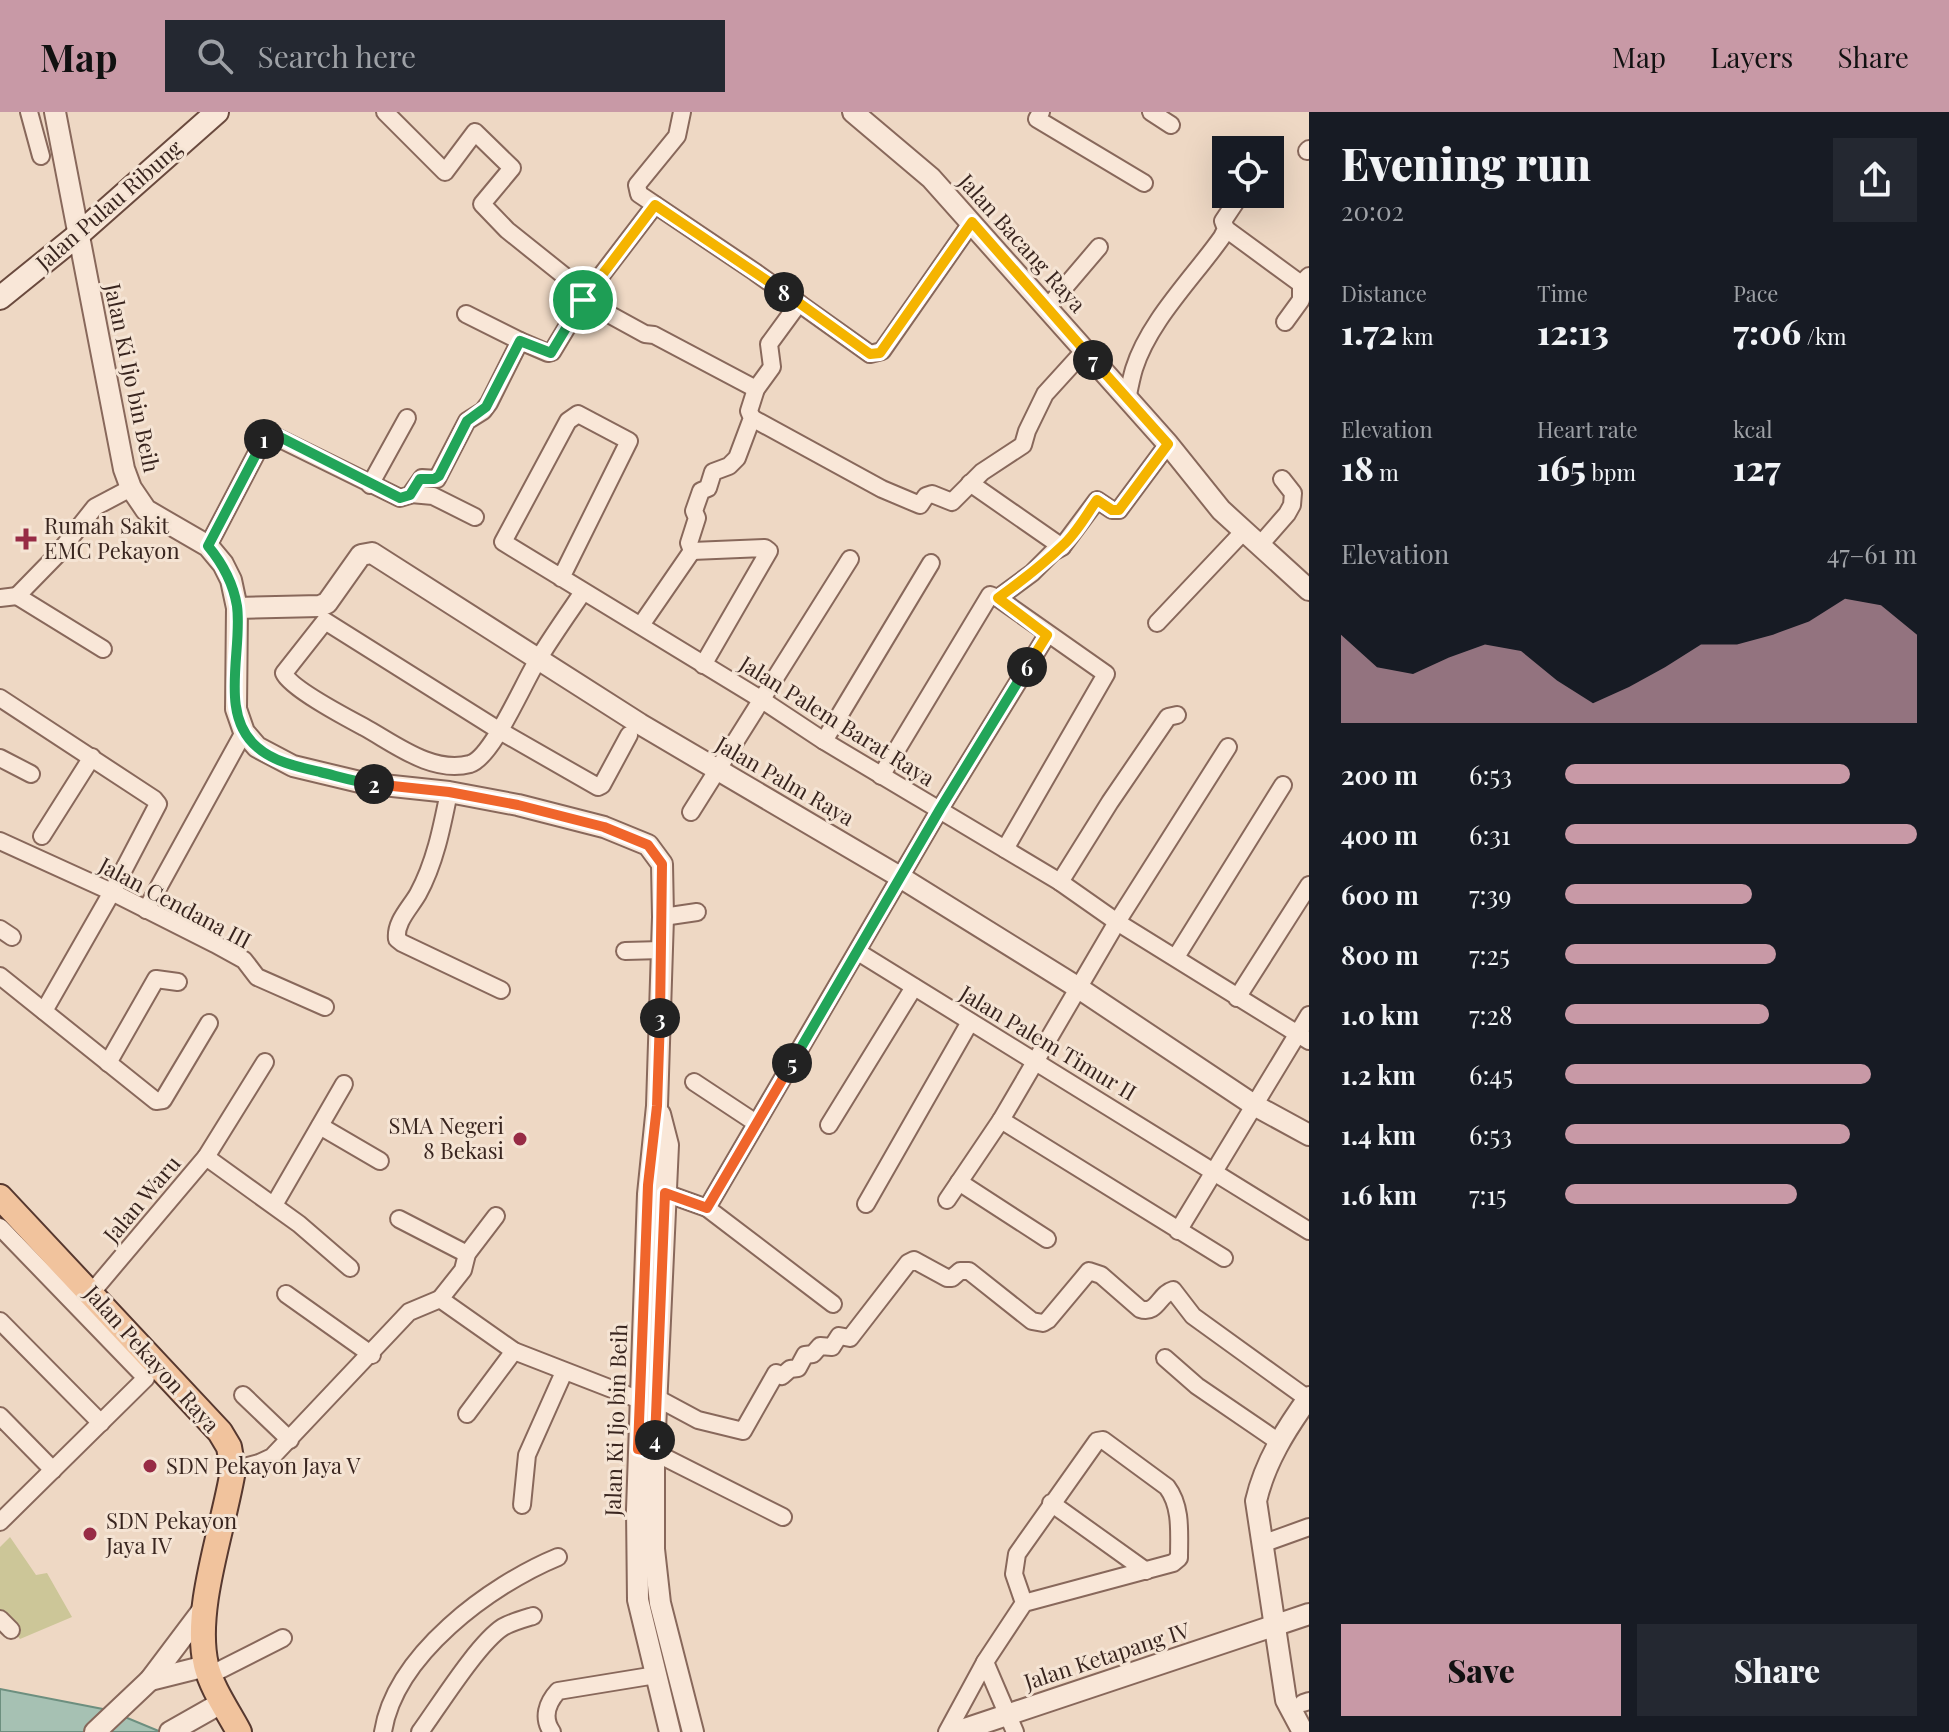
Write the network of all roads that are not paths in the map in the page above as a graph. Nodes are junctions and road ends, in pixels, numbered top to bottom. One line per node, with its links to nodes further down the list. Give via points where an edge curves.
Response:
1 (29, 112): 10 (street)
2 (217, 112): 16 (main road, Jalan Pulau Ribung)
3 (385, 112): 20 (street, via 445,172 475,132 512,168 482,204)
4 (682, 112): 12 (street, via 677,136 636,189)
5 (853, 112): 14 (street, Jalan Bacang Raya, via 931,178)
6 (1041, 112): 11 (street, via 1037,119)
7 (1151, 112): 9 (street)
8 (56, 113): 16 (street, Jalan Ki Ijo bin Beih)
9 (1171, 125)
10 (41, 156)
11 (1144, 183)
12 (655, 205): 20 (street); 21 (street)
13 (1232, 208): 15 (street, via 1223,221)
14 (972, 222): 21 (street, via 880,353 870,354); 22 (street, Jalan Bacang Raya)
15 (1226, 229): 18 (street); 28 (street, via 1149,339 1134,367)
16 (79, 234): 19 (main road, Jalan Pulau Ribung); 35 (street, Jalan Ki Ijo bin Beih)
17 (1099, 247): 22 (street)
18 (1305, 280): 24 (street, via 1301,300)
19 (1, 295)
20 (585, 297): 25 (street, via 551,353); 27 (street, via 645,334)
21 (799, 303): 27 (street, via 771,339 772,367)
22 (1047, 308): 26 (street, Jalan Bacang Raya)
23 (466, 314): 25 (street)
24 (1285, 322)
25 (520, 341): 36 (street, via 486,407 467,421 439,476 420,479)
26 (1085, 350): 28 (street, Jalan Bacang Raya); 33 (street, via 1045,394 1023,445)
27 (756, 389): 30 (street)
28 (1127, 400): 31 (street, Jalan Bacang Raya)
29 (407, 418): 34 (street)
30 (752, 418): 33 (street, via 920,505 932,494 952,502); 42 (street, via 737,458 713,472 708,488 701,491 689,543)
31 (1168, 444): 38 (street, Jalan Bacang Raya); 41 (street, via 1119,510 1097,500)
32 (1282, 479): 40 (street, via 1293,493 1292,505)
33 (970, 483): 41 (street)
34 (370, 485): 36 (street, via 400,498); 39 (street, via 270,434)
35 (131, 488): 39 (street, Jalan Ki Ijo bin Beih, via 146,510); 48 (street, via 95,507)
36 (411, 494): 37 (street, via 433,496)
37 (475, 517)
38 (1243, 532): 40 (street, Jalan Bacang Raya); 52 (street)
39 (208, 546): 51 (street, Jalan Ki Ijo bin Beih, via 231,580)
40 (1259, 546): 46 (street, Jalan Bacang Raya)
41 (1062, 547): 50 (street)
42 (692, 551): 53 (street); 57 (street, via 769,551)
43 (850, 559): 59 (street)
44 (931, 563): 64 (street)
45 (561, 578): 45 (street, Jalan Palem Barat Raya, via 629,441 575,414 503,542); 47 (street, Jalan Palem Barat Raya)
46 (1309, 590)
47 (583, 592): 53 (street, Jalan Palem Barat Raya); 56 (street)
48 (17, 596): 49 (street); 55 (street)
49 (0, 598)
50 (998, 598): 54 (street); 70 (street, via 990,595)
51 (237, 608): 56 (street, Jalan Palm Raya, via 320,606 361,555 372,553); 62 (street, Jalan Ki Ijo bin Beih, via 236,709)
52 (1157, 623)
53 (641, 625): 57 (street, Jalan Palem Barat Raya)
54 (1047, 635): 73 (street); 77 (street, via 1105,677)
55 (103, 649)
56 (537, 660): 61 (street); 68 (street, Jalan Palm Raya)
57 (703, 665): 59 (street, Jalan Palem Barat Raya)
58 (0, 698): 66 (street)
59 (762, 700): 64 (street, Jalan Palem Barat Raya); 68 (street)
60 (1177, 715): 79 (street, via 1168,717)
61 (500, 731): 61 (street, via 325,621 284,673 340,714 417,757 443,765 479,759); 63 (street, via 598,787)
62 (244, 732): 72 (street, Jalan Ki Ijo bin Beih, via 257,747 293,766 364,783); 82 (street)
63 (629, 735)
64 (824, 741): 70 (street, Jalan Palem Barat Raya)
65 (1228, 747): 85 (street)
66 (92, 757): 75 (street); 81 (street, via 158,804)
67 (0, 758): 69 (street)
68 (717, 769): 74 (street); 78 (street, Jalan Palm Raya)
69 (31, 774)
70 (881, 776): 73 (street, Jalan Palem Barat Raya)
71 (1283, 785): 89 (street)
72 (449, 792): 84 (street, Jalan Ki Ijo bin Beih, via 604,827 648,845 662,864); 94 (street, via 431,864 397,939)
73 (940, 809): 77 (street, Jalan Palem Barat Raya); 78 (street)
74 (691, 812)
75 (42, 836)
76 (0, 841): 81 (street, Jalan Cendana III)
77 (1005, 849): 79 (street, Jalan Palem Barat Raya)
78 (900, 877): 88 (street); 93 (street, Jalan Palm Raya)
79 (1060, 882): 85 (street, Jalan Palem Barat Raya)
80 (1309, 885): 95 (street)
81 (112, 892): 82 (street, Jalan Cendana III); 97 (street)
82 (146, 910): 96 (street, Jalan Cendana III, via 243,959 259,979)
83 (697, 912): 84 (street)
84 (663, 917): 86 (street, Jalan Ki Ijo bin Beih)
85 (1117, 922): 89 (street, Jalan Palem Barat Raya); 93 (street)
86 (662, 950): 87 (street); 108 (street, Jalan Ki Ijo bin Beih)
87 (625, 951)
88 (858, 952): 92 (street, Jalan Palem Timur II); 110 (street)
89 (1176, 957): 95 (street, Jalan Palem Barat Raya)
90 (0, 976): 97 (street)
91 (178, 982): 104 (street, via 154,981)
92 (914, 987): 99 (street, Jalan Palem Timur II); 111 (street)
93 (1077, 987): 102 (street); 107 (street, Jalan Palm Raya)
94 (501, 990)
95 (1237, 998): 101 (street, Jalan Palem Barat Raya)
96 (325, 1007)
97 (44, 1011): 104 (street)
98 (1309, 1015): 101 (street)
99 (970, 1022): 102 (street, Jalan Palem Timur II); 121 (street)
100 (209, 1023): 104 (street, via 163,1100 149,1098)
101 (1303, 1038): 107 (street)
102 (1036, 1060): 109 (street); 116 (street, Jalan Palem Timur II)
103 (265, 1062): 114 (street)
104 (108, 1063)
105 (694, 1082): 110 (street)
106 (344, 1084): 112 (street)
107 (1254, 1105): 113 (street, Jalan Palm Raya); 116 (street)
108 (657, 1106): 118 (street, Jalan Ki Ijo bin Beih, via 668,1145); 144 (street, Jalan Ki Ijo bin Beih, via 648,1185)
109 (1001, 1120): 117 (street); 127 (street)
110 (756, 1123): 123 (street)
111 (829, 1125)
112 (320, 1126): 115 (street); 122 (street)
113 (1309, 1135)
114 (206, 1157): 122 (street, Jalan Waru); 133 (street, Jalan Waru)
115 (380, 1161)
116 (1214, 1171): 127 (street); 128 (street, Jalan Palem Timur II)
117 (959, 1182): 120 (street); 129 (street)
118 (665, 1193): 123 (street); 144 (street, Jalan Ki Ijo bin Beih)
119 (1, 1199): 133 (main road, Jalan Pekayon Raya)
120 (947, 1200)
121 (866, 1204)
122 (274, 1205): 132 (street, Jalan Waru)
123 (707, 1208): 136 (street)
124 (496, 1216): 130 (street)
125 (399, 1219): 130 (street)
126 (0, 1227): 147 (street, via 146,1378)
127 (1178, 1231): 131 (street)
128 (1309, 1231)
129 (1047, 1239)
130 (467, 1254): 135 (street, via 463,1270)
131 (1224, 1258)
132 (350, 1268)
133 (92, 1292): 152 (main road, Jalan Pekayon Raya, via 220,1432)
134 (286, 1294): 139 (street)
135 (440, 1299): 138 (street); 139 (street, via 409,1312)
136 (833, 1304)
137 (0, 1321): 147 (street)
138 (514, 1351): 141 (street); 145 (street)
139 (372, 1355): 148 (street)
140 (1165, 1358): 149 (street)
141 (564, 1372): 144 (street); 154 (street, via 527,1455)
142 (243, 1395): 148 (street)
143 (1308, 1398): 144 (street, via 1193,1316 1173,1290 1146,1311 1089,1271 1048,1320 1039,1323 969,1271 947,1278 914,1260 850,1338 839,1336 832,1347 820,1346 805,1355 798,1368 782,1376 776,1373 743,1431 698,1420); 149 (street)
144 (649, 1399): 150 (street, Jalan Ki Ijo bin Beih)
145 (467, 1414)
146 (0, 1416): 151 (street)
147 (101, 1423): 151 (street)
148 (290, 1440): 152 (street, via 272,1457)
149 (1279, 1442): 158 (street, via 1256,1501)
150 (646, 1450): 155 (street); 169 (street, Jalan Ki Ijo bin Beih, via 638,1600); 180 (street, Jalan Ki Ijo bin Beih, via 660,1603)
151 (53, 1470): 156 (street)
152 (233, 1470): 162 (main road)
153 (1051, 1503): 160 (street); 160 (street, via 1097,1441 1145,1470 1175,1497 1179,1548 1173,1563); 161 (street, via 1014,1562)
154 (522, 1505)
155 (783, 1517)
156 (0, 1521)
157 (1309, 1527): 158 (street)
158 (1262, 1544): 165 (street)
159 (558, 1557): 176 (street, via 487,1595 423,1652 391,1704)
160 (1146, 1571): 161 (street)
161 (1024, 1603): 167 (street)
162 (205, 1607): 168 (main road, via 202,1631); 170 (street)
163 (1309, 1614): 165 (street, Jalan Ketapang IV)
164 (533, 1616): 177 (street, via 495,1634)
165 (1274, 1627): 172 (street, Jalan Ketapang IV); 183 (street, via 1286,1700)
166 (283, 1638): 168 (street)
167 (985, 1662): 172 (street); 181 (street)
168 (208, 1670): 170 (street); 171 (main road)
169 (656, 1675): 178 (street, via 558,1691 546,1712); 179 (street, Jalan Ki Ijo bin Beih)
170 (147, 1683): 174 (street)
171 (223, 1702): 173 (street); 175 (main road)
172 (1010, 1723): 182 (street, Jalan Ketapang IV)
173 (176, 1728)
174 (95, 1732)
175 (239, 1732)
176 (383, 1732)
177 (420, 1732)
178 (552, 1732)
179 (670, 1732)
180 (693, 1732)
181 (947, 1732)
182 (956, 1732)
183 (1303, 1732)

